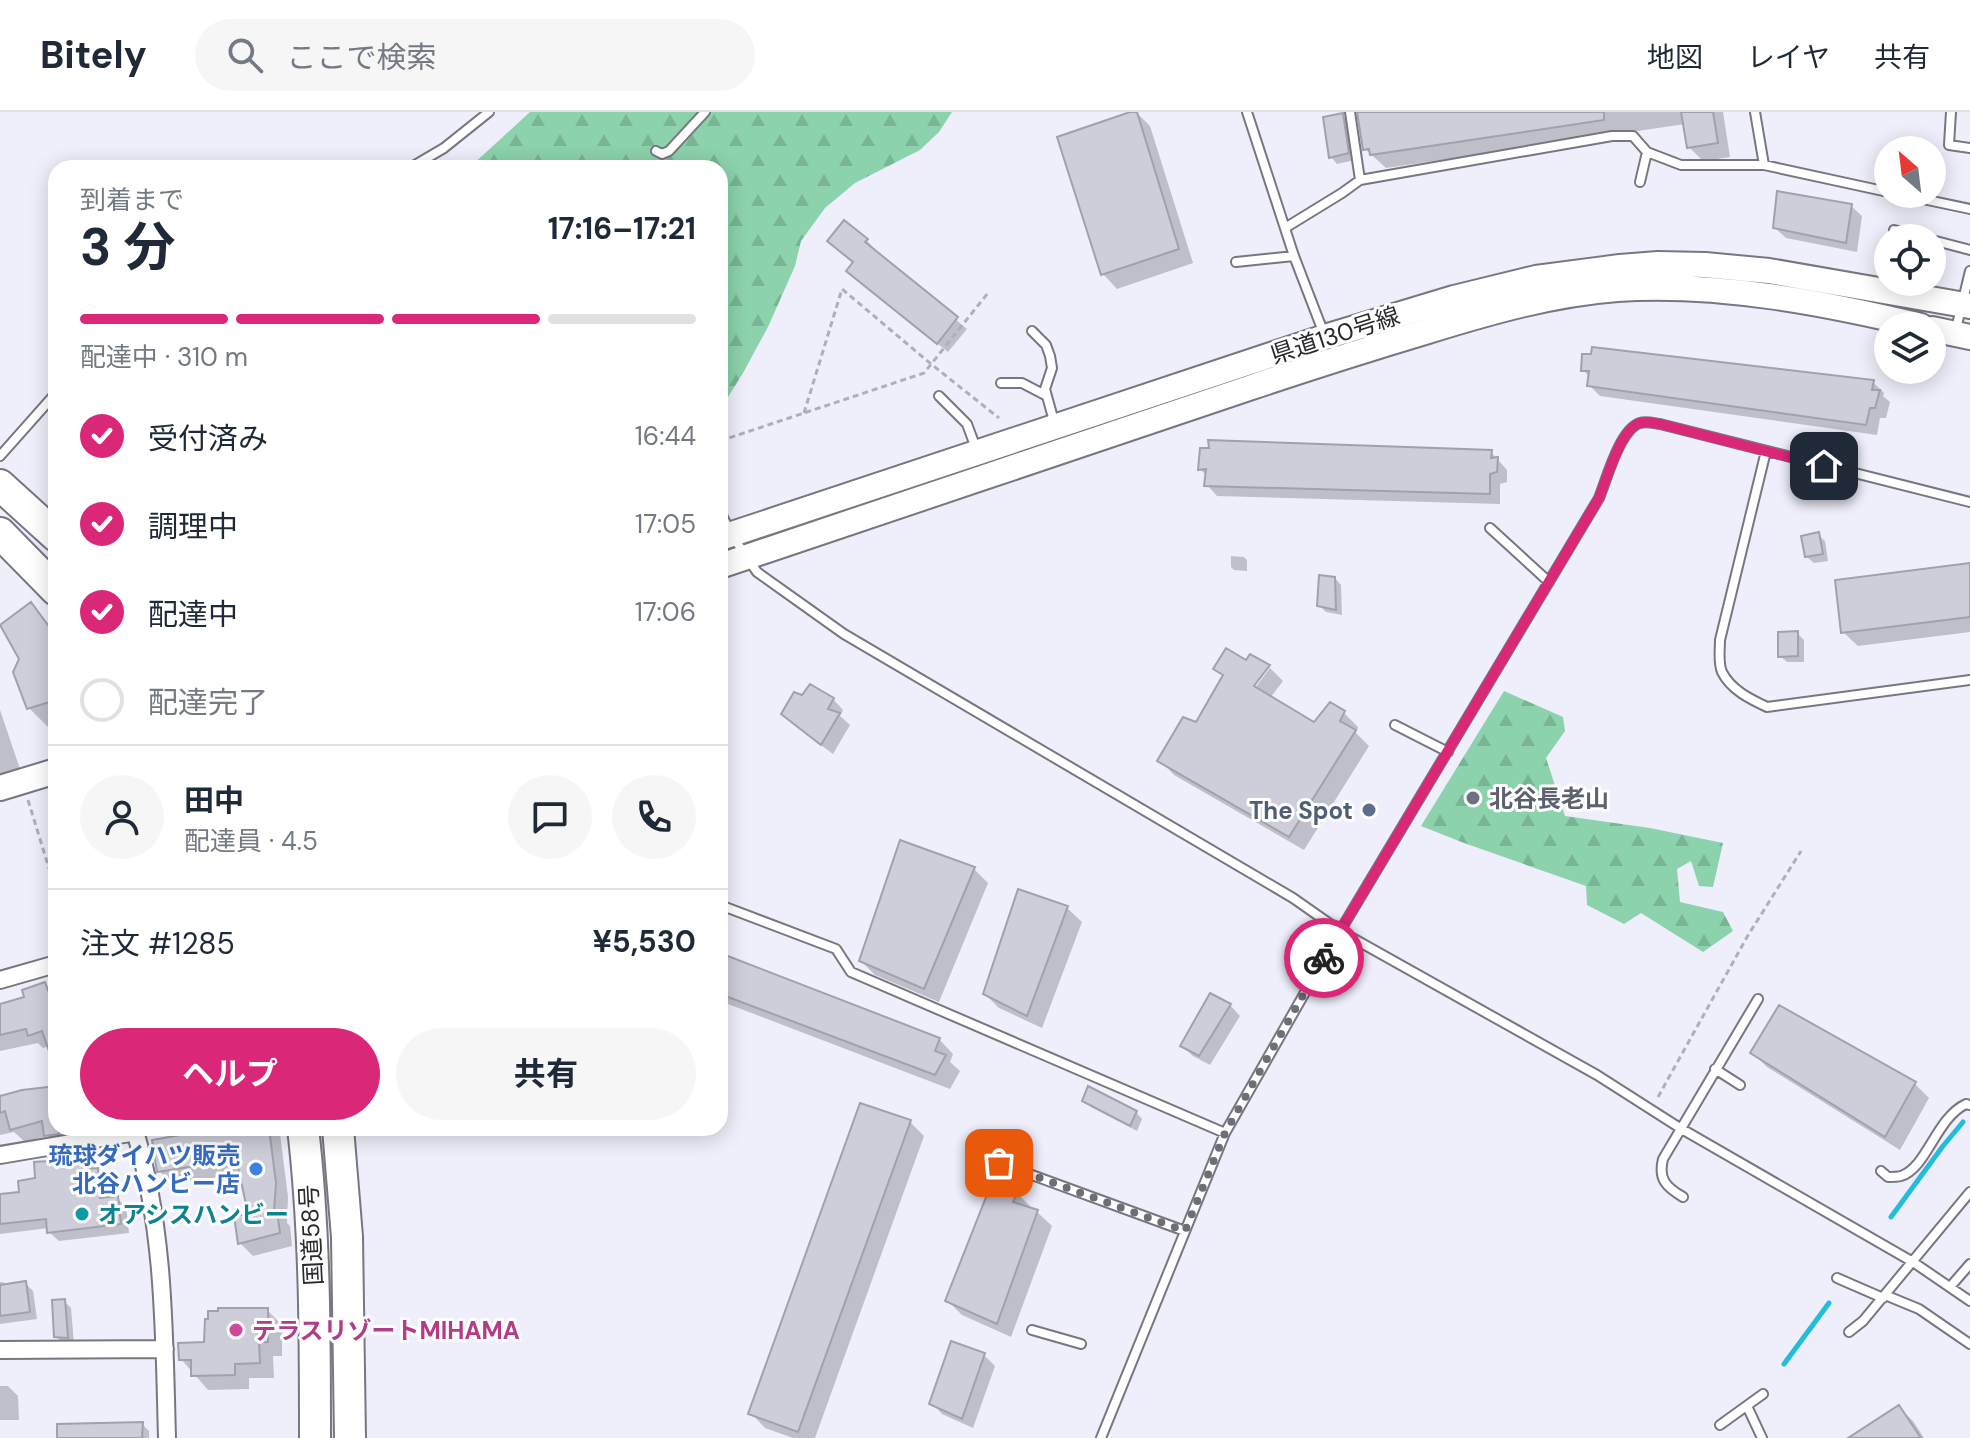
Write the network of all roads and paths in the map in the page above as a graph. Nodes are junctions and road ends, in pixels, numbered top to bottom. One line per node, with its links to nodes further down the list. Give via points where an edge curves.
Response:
1 (489, 112): 10 (lane)
2 (705, 112): 8 (lane, via 669,151)
3 (1247, 112): 17 (lane)
4 (1350, 112): 12 (lane)
5 (1755, 112): 11 (lane)
6 (1951, 112): 7 (lane, via 1949,145)
7 (1970, 148)
8 (656, 151)
9 (1647, 152): 11 (lane, via 1681,165); 12 (lane, via 1633,136 1612,136); 13 (lane)
10 (424, 160)
11 (1764, 165): 14 (lane)
12 (1360, 180): 17 (lane)
13 (1640, 182)
14 (1874, 189)
15 (1946, 204): 16 (lane)
16 (1970, 209)
17 (1285, 228): 20 (lane)
18 (1946, 244): 19 (lane)
19 (1970, 250)
20 (1294, 256): 21 (lane); 28 (lane)
21 (1236, 262)
22 (1970, 271): 24 (lane)
23 (988, 293): 29 (path)
24 (1966, 305): 27 (lane); 28 (main road, 県道130号線, via 1769,271 1658,264 1577,271 1454,298)
25 (1874, 317): 28 (main road, 県道130号線, via 1761,294 1621,289 1540,300)
26 (1032, 331): 31 (lane, via 1050,356)
27 (1952, 333)
28 (1329, 348): 36 (main road, 県道130号線); 48 (main road, 県道130号線)
29 (931, 364): 34 (path, via 924,373); 34 (path, via 842,289); 35 (path)
30 (1001, 383): 31 (lane, via 1022,383)
31 (1045, 395): 36 (lane)
32 (939, 396): 38 (lane, via 967,424)
33 (48, 402): 40 (lane)
34 (804, 413): 37 (path)
35 (999, 418)
36 (1055, 426): 38 (main road, 県道130号線)
37 (728, 438)
38 (977, 451): 46 (main road, 県道130号線)
39 (1766, 451): 42 (lane); 51 (lane, via 1660,424 1636,424 1625,434 1599,498); 52 (lane, via 1720,640 1722,672 1740,693 1767,707)
40 (0, 456)
41 (0, 485): 44 (highway)
42 (1970, 502)
43 (1490, 528): 51 (lane)
44 (48, 529)
45 (0, 533): 50 (highway)
46 (728, 535)
47 (728, 539): 48 (lane)
48 (745, 557): 49 (main road, 県道130号線); 60 (lane, via 757,572 844,634 1293,898)
49 (728, 563)
50 (48, 582)
51 (1549, 582): 54 (lane)
52 (1970, 680)
53 (1395, 725): 54 (lane)
54 (1448, 752): 60 (lane)
55 (48, 773): 56 (main road)
56 (11, 785): 58 (path)
57 (1801, 851): 66 (path)
58 (48, 872)
59 (728, 908): 69 (lane, via 836,949 851,972)
60 (1340, 931): 68 (lane, via 1597,1075); 69 (lane)
61 (48, 966): 62 (street)
62 (0, 980)
63 (1758, 999): 64 (lane)
64 (1715, 1069): 65 (lane); 68 (lane)
65 (1740, 1085)
66 (1658, 1097)
67 (1970, 1105): 76 (lane, via 1956,1109 1941,1126 1915,1168 1902,1176 1888,1177)
68 (1680, 1128): 78 (lane, via 1660,1170 1664,1182); 80 (lane)
69 (1225, 1133): 79 (lane)
70 (103, 1136): 74 (street)
71 (137, 1136): 90 (street, via 154,1212)
72 (304, 1136): 96 (highway, 国道58号, via 315,1301)
73 (339, 1136): 97 (highway, 国道58号, via 347,1237)
74 (0, 1155)
75 (999, 1163): 79 (lane)
76 (1881, 1171)
77 (1970, 1192): 80 (lane)
78 (1683, 1197)
79 (1185, 1231): 98 (lane)
80 (1913, 1262): 83 (lane); 84 (lane)
81 (1970, 1264): 83 (lane)
82 (1837, 1278): 84 (lane)
83 (1950, 1287): 85 (lane)
84 (1884, 1297): 87 (lane); 89 (lane, via 1919,1309)
85 (1970, 1301)
86 (1032, 1330): 88 (lane)
87 (1849, 1332)
88 (1081, 1344)
89 (1970, 1344)
90 (165, 1349): 91 (street); 95 (street)
91 (0, 1350)
92 (1763, 1394): 93 (lane)
93 (1747, 1406): 94 (lane); 99 (lane)
94 (1720, 1425)
95 (167, 1438)
96 (315, 1438)
97 (350, 1438)
98 (1101, 1438)
99 (1762, 1438)

